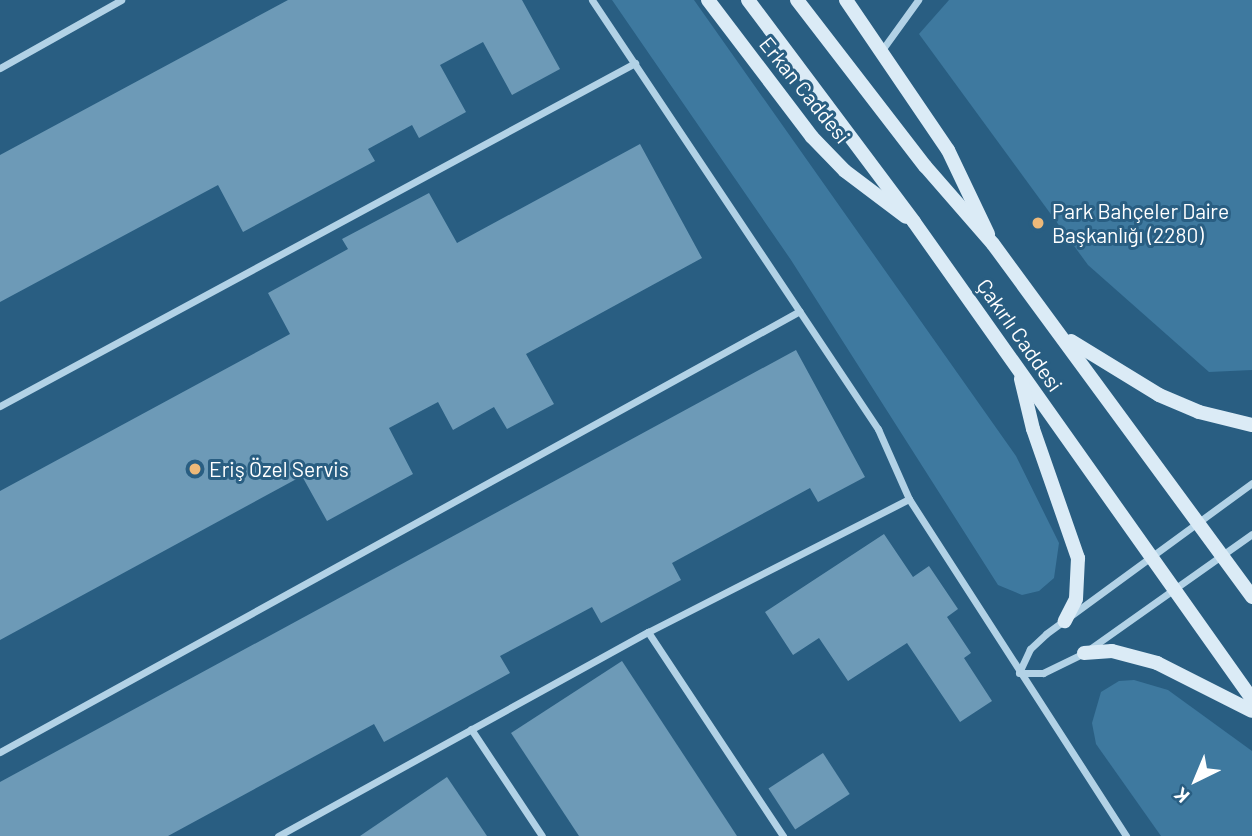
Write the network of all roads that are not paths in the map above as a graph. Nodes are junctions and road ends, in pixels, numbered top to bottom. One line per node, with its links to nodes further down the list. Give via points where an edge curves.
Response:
1 (121, 0): 10 (street)
2 (592, 0): 9 (street)
3 (708, 0): 11 (main road, Erkan Caddesi, via 812,137 877,198)
4 (748, 0): 11 (main road, Çakırlı Caddesi)
5 (797, 0): 12 (main road, Çakırlı Caddesi, via 925,166)
6 (846, 0): 8 (main road)
7 (918, 0): 8 (street)
8 (882, 50): 12 (main road, via 948,149)
9 (635, 63): 13 (street); 16 (street)
10 (0, 68)
11 (914, 222): 15 (main road, Çakırlı Caddesi)
12 (993, 244): 14 (main road, Çakırlı Caddesi)
13 (800, 311): 19 (street, via 878,429); 33 (street)
14 (1061, 335): 17 (main road, via 1159,395 1199,412); 20 (main road, Çakırlı Caddesi)
15 (1019, 370): 22 (main road, Çakırlı Caddesi); 26 (main road, via 1078,558 1076,599)
16 (0, 406)
17 (1252, 425)
18 (1252, 483): 20 (street)
19 (908, 499): 27 (street); 29 (street)
20 (1198, 522): 22 (street); 23 (main road, Çakırlı Caddesi)
21 (1252, 534): 23 (street)
22 (1151, 556): 24 (main road, Çakırlı Caddesi); 26 (street)
23 (1222, 556): 24 (street); 25 (main road, Çakırlı Caddesi)
24 (1175, 591): 28 (street); 30 (main road, Çakırlı Caddesi)
25 (1252, 597)
26 (1065, 621): 29 (street, via 1030,649)
27 (648, 632): 32 (street); 37 (street)
28 (1084, 653): 29 (street, via 1043,674); 31 (main road, via 1112,651 1157,663)
29 (1019, 673): 38 (street)
30 (1252, 699)
31 (1252, 710)
32 (471, 729): 34 (street); 36 (street)
33 (0, 752)
34 (293, 832): 35 (street)
35 (278, 836)
36 (542, 836)
37 (783, 836)
38 (1126, 836)

